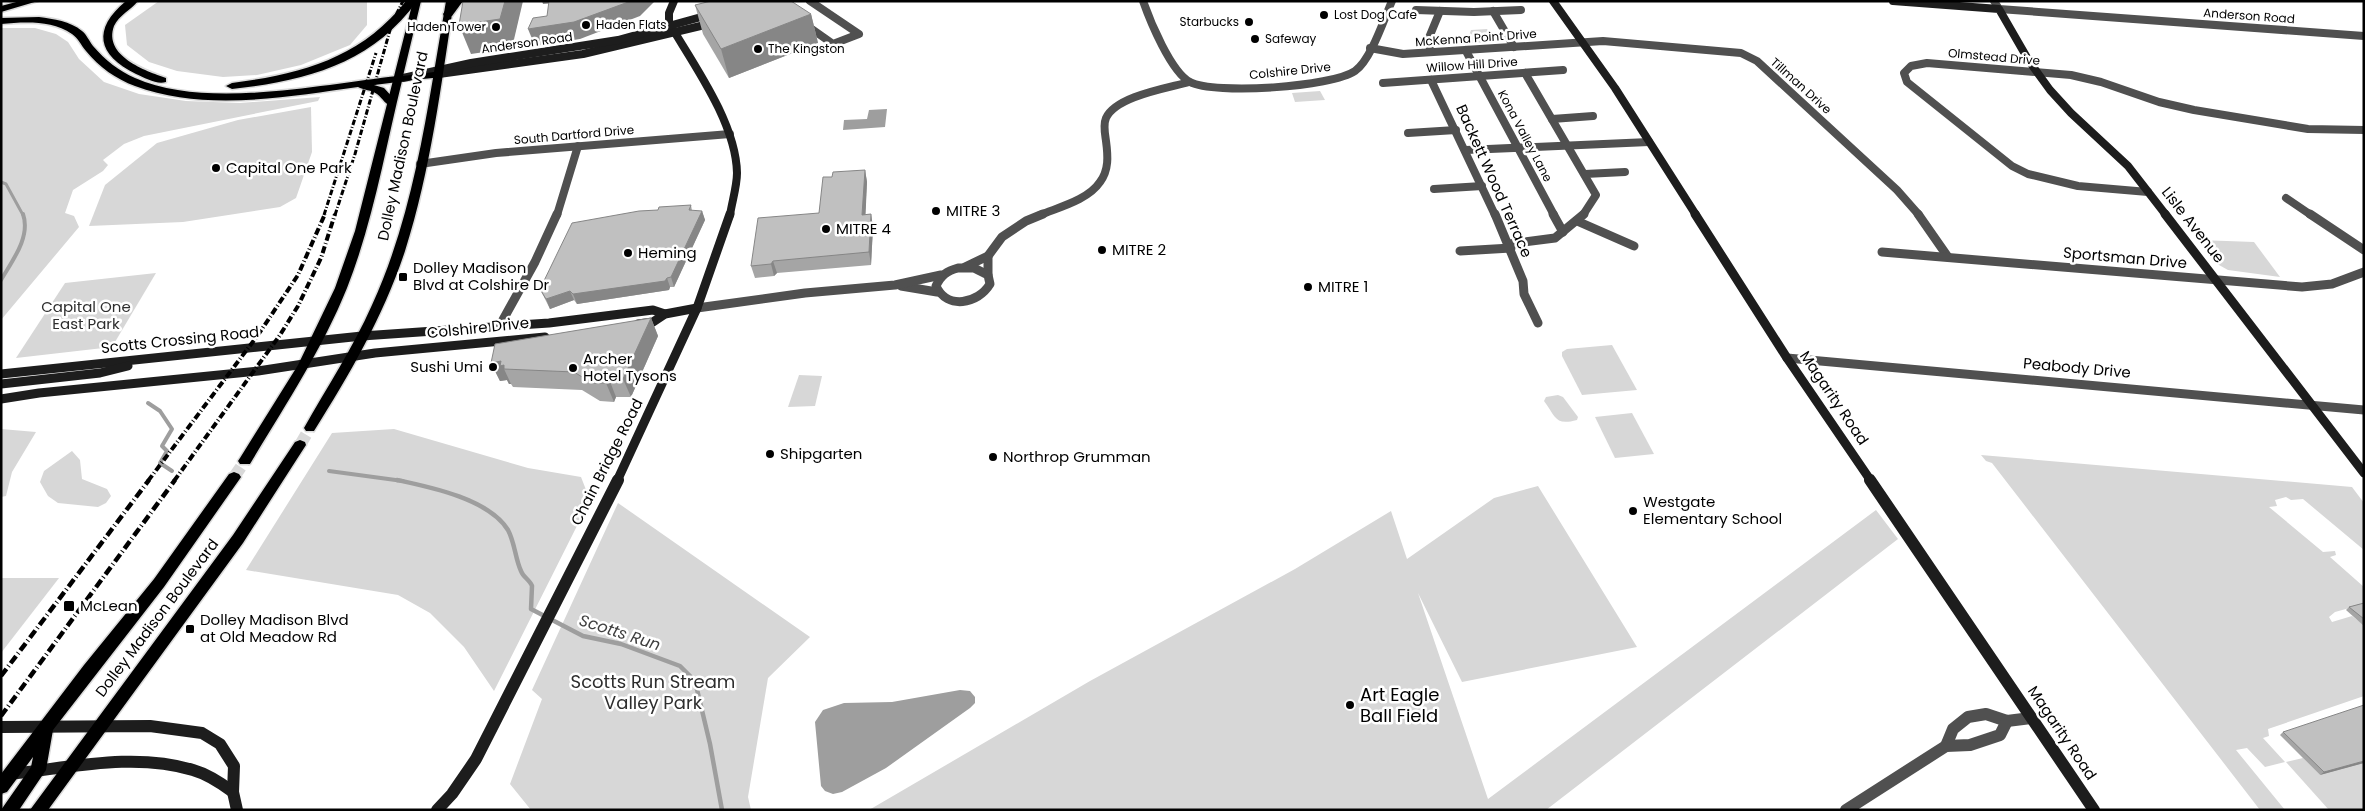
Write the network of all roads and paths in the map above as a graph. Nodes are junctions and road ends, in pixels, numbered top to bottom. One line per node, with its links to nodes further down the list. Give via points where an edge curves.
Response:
1 (33, 1): 14 (highway)
2 (133, 1): 3 (highway, via 116,14 107,29 107,42 116,58 130,68 158,79 217,86 281,78 344,58 383,34)
3 (412, 1)
4 (418, 1): 36 (main road, Dolley Madison Boulevard)
5 (450, 1): 20 (main road, Dolley Madison Boulevard)
6 (458, 1): 20 (highway)
7 (674, 1): 24 (street, via 668,17)
8 (810, 1): 21 (street, via 859,34 833,44)
9 (1143, 1): 38 (street, via 1164,47)
10 (1392, 1): 28 (street, Colshire Drive)
11 (1553, 1): 26 (street, Magarity Road)
12 (1893, 1): 13 (street, Anderson Road)
13 (1996, 5): 25 (street, Anderson Road); 33 (street, Lisle Avenue)
14 (1, 9)
15 (1416, 10): 19 (street)
16 (1522, 10): 17 (street)
17 (1493, 11): 19 (street); 27 (street)
18 (718, 12): 24 (street, Anderson Road)
19 (1440, 12): 30 (street, via 1428,40)
20 (448, 14): 32 (main road, Dolley Madison Boulevard)
21 (797, 19)
22 (1, 21): 40 (highway, via 40,20 65,26 78,33 114,73 151,87 221,95)
23 (720, 21): 24 (street, Anderson Road)
24 (673, 30): 32 (street, Anderson Road, via 583,54); 47 (street, Chain Bridge Road)
25 (2364, 36)
26 (1583, 42): 27 (street, McKenna Point Drive); 48 (street, Magarity Road); 68 (street, Tillman Drive, via 1722,50 1750,57 1897,190 1920,216)
27 (1514, 47): 29 (street, McKenna Point Drive)
28 (1370, 48): 30 (street, McKenna Point Drive, via 1392,53); 38 (street, Colshire Drive, via 1354,71 1325,82 1224,89)
29 (1466, 51): 30 (street, McKenna Point Drive); 35 (street, Kona Valley Lane)
30 (1431, 52)
31 (1563, 70): 34 (street, Willow Hill Drive)
32 (439, 71): 36 (main road); 53 (main road, Dolley Madison Boulevard)
33 (2037, 72): 45 (street, Olmstead Drive, via 2086,78 2194,110 2308,130); 58 (street, Lisle Avenue, via 2071,113 2128,166); 58 (street, Olmstead Drive, via 1927,63 1911,66 1904,73 1908,82 2012,166 2024,172 2069,186)
34 (1525, 73): 35 (street, Willow Hill Drive); 43 (street)
35 (1480, 77): 37 (street, Willow Hill Drive); 51 (street, Kona Valley Lane)
36 (398, 80): 40 (highway); 41 (main road, Dolley Madison Boulevard)
37 (1431, 80): 39 (street, Willow Hill Drive); 44 (street, Backett Wood Terrace)
38 (1189, 82): 67 (street, Colshire Drive, via 1135,98 1114,109 1106,118 1108,165 1102,183 1088,194 1013,228)
39 (1383, 83)
40 (341, 85): 41 (highway, via 374,88)
41 (392, 103): 83 (main road, Dolley Madison Boulevard, via 342,288)
42 (1593, 116): 43 (street)
43 (1552, 119): 50 (street)
44 (1456, 130): 46 (street); 52 (street, Backett Wood Terrace)
45 (2364, 130)
46 (1408, 133)
47 (730, 134): 49 (street, South Dartford Drive); 76 (street, Chain Bridge Road, via 737,173 734,203)
48 (1649, 142): 50 (street); 86 (street, Magarity Road)
49 (578, 146): 53 (street, South Dartford Drive); 80 (street, via 553,226)
50 (1568, 146): 51 (street); 55 (street)
51 (1518, 148): 52 (street); 61 (street, Kona Valley Lane)
52 (1466, 150): 56 (street, Backett Wood Terrace)
53 (420, 164): 81 (main road, Dolley Madison Boulevard, via 394,264)
54 (1624, 172): 55 (street)
55 (1585, 174): 60 (street, via 1596,195 1595,201)
56 (1482, 186): 57 (street); 62 (street, Backett Wood Terrace)
57 (1434, 189)
58 (2148, 192): 73 (street, Lisle Avenue)
59 (2286, 198): 64 (street)
60 (1577, 220): 61 (street); 63 (street)
61 (1563, 232): 62 (street, via 1550,240)
62 (1510, 246): 65 (street); 78 (street, Backett Wood Terrace, via 1523,281 1524,294)
63 (1634, 246)
64 (2364, 250)
65 (1460, 252)
66 (1882, 252): 68 (street, Sportsman Drive)
67 (988, 256): 69 (street, Colshire Drive); 72 (street, Colshire Drive)
68 (1948, 257): 73 (street, Sportsman Drive)
69 (964, 267): 71 (street, Colshire Drive); 72 (street, via 978,269)
70 (2364, 272): 73 (street, Sportsman Drive, via 2319,286)
71 (941, 275): 74 (street, Colshire Drive); 75 (street)
72 (988, 275): 75 (street, Colshire Drive, via 988,289 978,298 954,301)
73 (2216, 280): 91 (street, Lisle Avenue)
74 (895, 285): 75 (street, Colshire Drive); 76 (street, Colshire Drive)
75 (937, 292)
76 (697, 308): 77 (street, Colshire Drive); 112 (street, Chain Bridge Road, via 624,468 514,687 476,759)
77 (665, 314): 79 (street, Colshire Drive, via 653,322); 80 (street, Colshire Drive, via 653,310)
78 (1538, 323)
79 (626, 325)
80 (499, 328): 81 (street, Colshire Drive)
81 (362, 336): 83 (street, Scotts Crossing Road); 84 (main road, Dolley Madison Boulevard)
82 (553, 336): 84 (street, Colshire Drive)
83 (317, 341): 85 (street, Scotts Crossing Road); 87 (main road, Dolley Madison Boulevard)
84 (351, 356): 87 (street); 93 (main road, Dolley Madison Boulevard)
85 (155, 358): 88 (street, Scotts Crossing Road); 89 (street, via 100,373)
86 (1787, 358): 91 (street, Peabody Drive); 98 (street, Magarity Road)
87 (304, 365): 90 (street); 95 (main road, Dolley Madison Boulevard)
88 (1, 374)
89 (1, 384)
90 (1, 399)
91 (2314, 405): 92 (street, Peabody Drive); 96 (street, Lisle Avenue)
92 (2364, 410)
93 (310, 428)
94 (300, 444): 101 (main road, Dolley Madison Boulevard, via 232,547)
95 (245, 461)
96 (2364, 473)
97 (234, 477): 100 (main road, Dolley Madison Boulevard, via 158,583)
98 (2032, 718): 99 (street); 114 (street, Magarity Road)
99 (2007, 721): 103 (street, via 2000,734 1970,745); 103 (street, via 1986,714 1968,717 1953,729)
100 (47, 726): 101 (street); 102 (street); 105 (main road); 106 (main road, Dolley Madison Boulevard)
101 (99, 726): 104 (main road, Dolley Madison Boulevard); 108 (street, via 168,727 202,733 220,744 234,766)
102 (1, 727)
103 (1946, 746): 113 (street)
104 (69, 767): 105 (street); 108 (street, via 178,766 210,777); 110 (main road, Dolley Madison Boulevard)
105 (38, 770): 106 (street); 109 (main road)
106 (6, 774): 107 (main road, Dolley Madison Boulevard)
107 (1, 787)
108 (233, 792): 111 (street)
109 (9, 810)
110 (38, 810)
111 (237, 810)
112 (437, 810)
113 (1846, 810)
114 (2094, 810)

